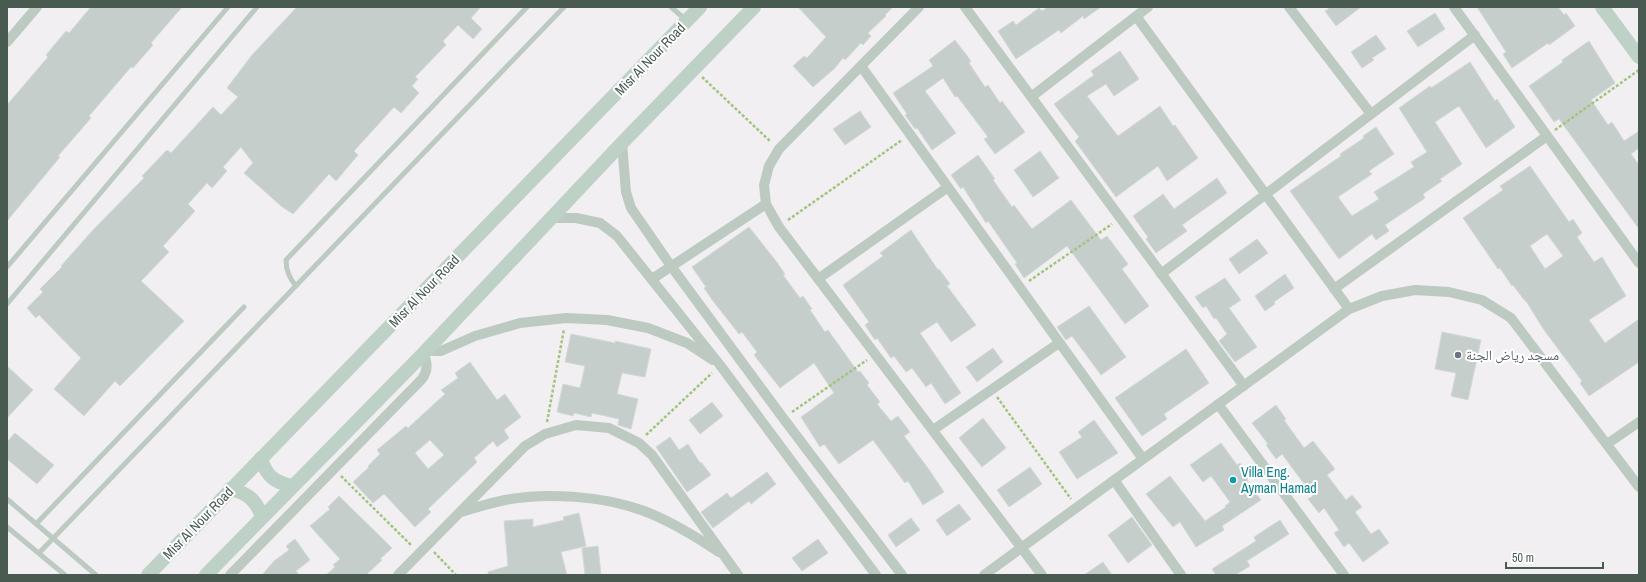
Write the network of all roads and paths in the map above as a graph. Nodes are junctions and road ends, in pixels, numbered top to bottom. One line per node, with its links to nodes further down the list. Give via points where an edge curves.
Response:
1 (37, 7): 18 (street)
2 (228, 7): 37 (lane)
3 (257, 7): 44 (lane)
4 (527, 7): 41 (lane, via 286,260 286,270)
5 (564, 7): 41 (lane)
6 (671, 7): 16 (lane)
7 (700, 7): 16 (street, Misr Al Nour Road)
8 (754, 7): 21 (street)
9 (919, 7): 20 (street)
10 (964, 7): 23 (street)
11 (1148, 7): 15 (street)
12 (1289, 7): 24 (street)
13 (1454, 7): 17 (street)
14 (1602, 7): 19 (street)
15 (1136, 16): 23 (street); 30 (street)
16 (687, 21): 63 (street, Misr Al Nour Road)
17 (1475, 35): 24 (street); 26 (street)
18 (7, 42)
19 (1639, 58)
20 (861, 66): 25 (street); 28 (street)
21 (694, 70): 27 (street); 28 (path)
22 (1639, 70): 26 (path)
23 (1031, 97): 33 (street)
24 (1371, 114): 30 (street)
25 (910, 134): 29 (street); 34 (path)
26 (1547, 136): 35 (street); 43 (street)
27 (622, 143): 32 (street); 36 (street, via 626,192 631,208)
28 (779, 149): 31 (street, via 767,172 764,185)
29 (948, 187): 40 (street); 42 (street)
30 (1266, 195): 38 (street); 43 (street)
31 (766, 204): 34 (street); 36 (street)
32 (552, 218): 39 (street, via 576,218 600,224 617,236); 49 (street)
33 (1121, 218): 38 (street); 42 (path)
34 (779, 227): 40 (street)
35 (1639, 263)
36 (670, 266): 39 (street); 55 (street)
37 (7, 267)
38 (1162, 274): 52 (street)
39 (652, 279): 51 (street)
40 (818, 279): 50 (street)
41 (296, 286): 76 (lane)
42 (1019, 287): 48 (street)
43 (1334, 289): 46 (street)
44 (7, 304)
45 (244, 308): 74 (lane)
46 (1348, 309): 52 (street); 61 (street, via 1382,296 1415,290 1449,292 1482,300 1511,318)
47 (566, 318): 49 (street, via 520,323 475,336 441,351); 51 (street, via 607,320 648,328 687,342); 58 (path)
48 (1060, 343): 53 (street); 64 (street)
49 (424, 352): 65 (street, via 427,364 422,379); 67 (street)
50 (876, 354): 55 (path); 57 (street)
51 (720, 365): 59 (path); 62 (street)
52 (1244, 386): 54 (street)
53 (992, 390): 57 (street); 71 (path)
54 (1218, 404): 64 (street); 95 (street)
55 (783, 418): 60 (street)
56 (1639, 422): 61 (street)
57 (933, 430): 78 (street)
58 (545, 434): 59 (street, via 576,425 589,426 609,428); 72 (street, via 525,446)
59 (638, 443): 81 (street, via 652,455)
60 (803, 444): 62 (street); 91 (street)
61 (1607, 444): 68 (street)
62 (788, 456): 90 (street)
63 (261, 458): 67 (street, via 264,469 271,478); 69 (street, Misr Al Nour Road)
64 (1143, 459): 66 (street)
65 (334, 469): 80 (path); 86 (street)
66 (1114, 480): 71 (street); 94 (street)
67 (293, 486): 73 (street)
68 (1639, 487)
69 (230, 489): 73 (street, via 251,497); 84 (street, Misr Al Nour Road)
70 (7, 499): 74 (lane)
71 (1077, 507): 78 (street)
72 (461, 512): 77 (street); 81 (street, via 506,500 552,496 598,499 643,511 685,530)
73 (262, 517): 85 (street)
74 (36, 524): 76 (lane)
75 (7, 527): 79 (lane)
76 (53, 538): 79 (lane); 83 (lane)
77 (427, 546): 80 (street); 88 (path)
78 (1022, 547): 92 (street); 93 (street)
79 (39, 553): 82 (lane)
80 (420, 553): 87 (street)
81 (724, 556): 89 (street)
82 (65, 575)
83 (96, 575)
84 (148, 575)
85 (206, 575)
86 (230, 575)
87 (398, 575)
88 (456, 575)
89 (738, 575)
90 (876, 575)
91 (902, 575)
92 (984, 575)
93 (1042, 575)
94 (1181, 575)
95 (1344, 575)

